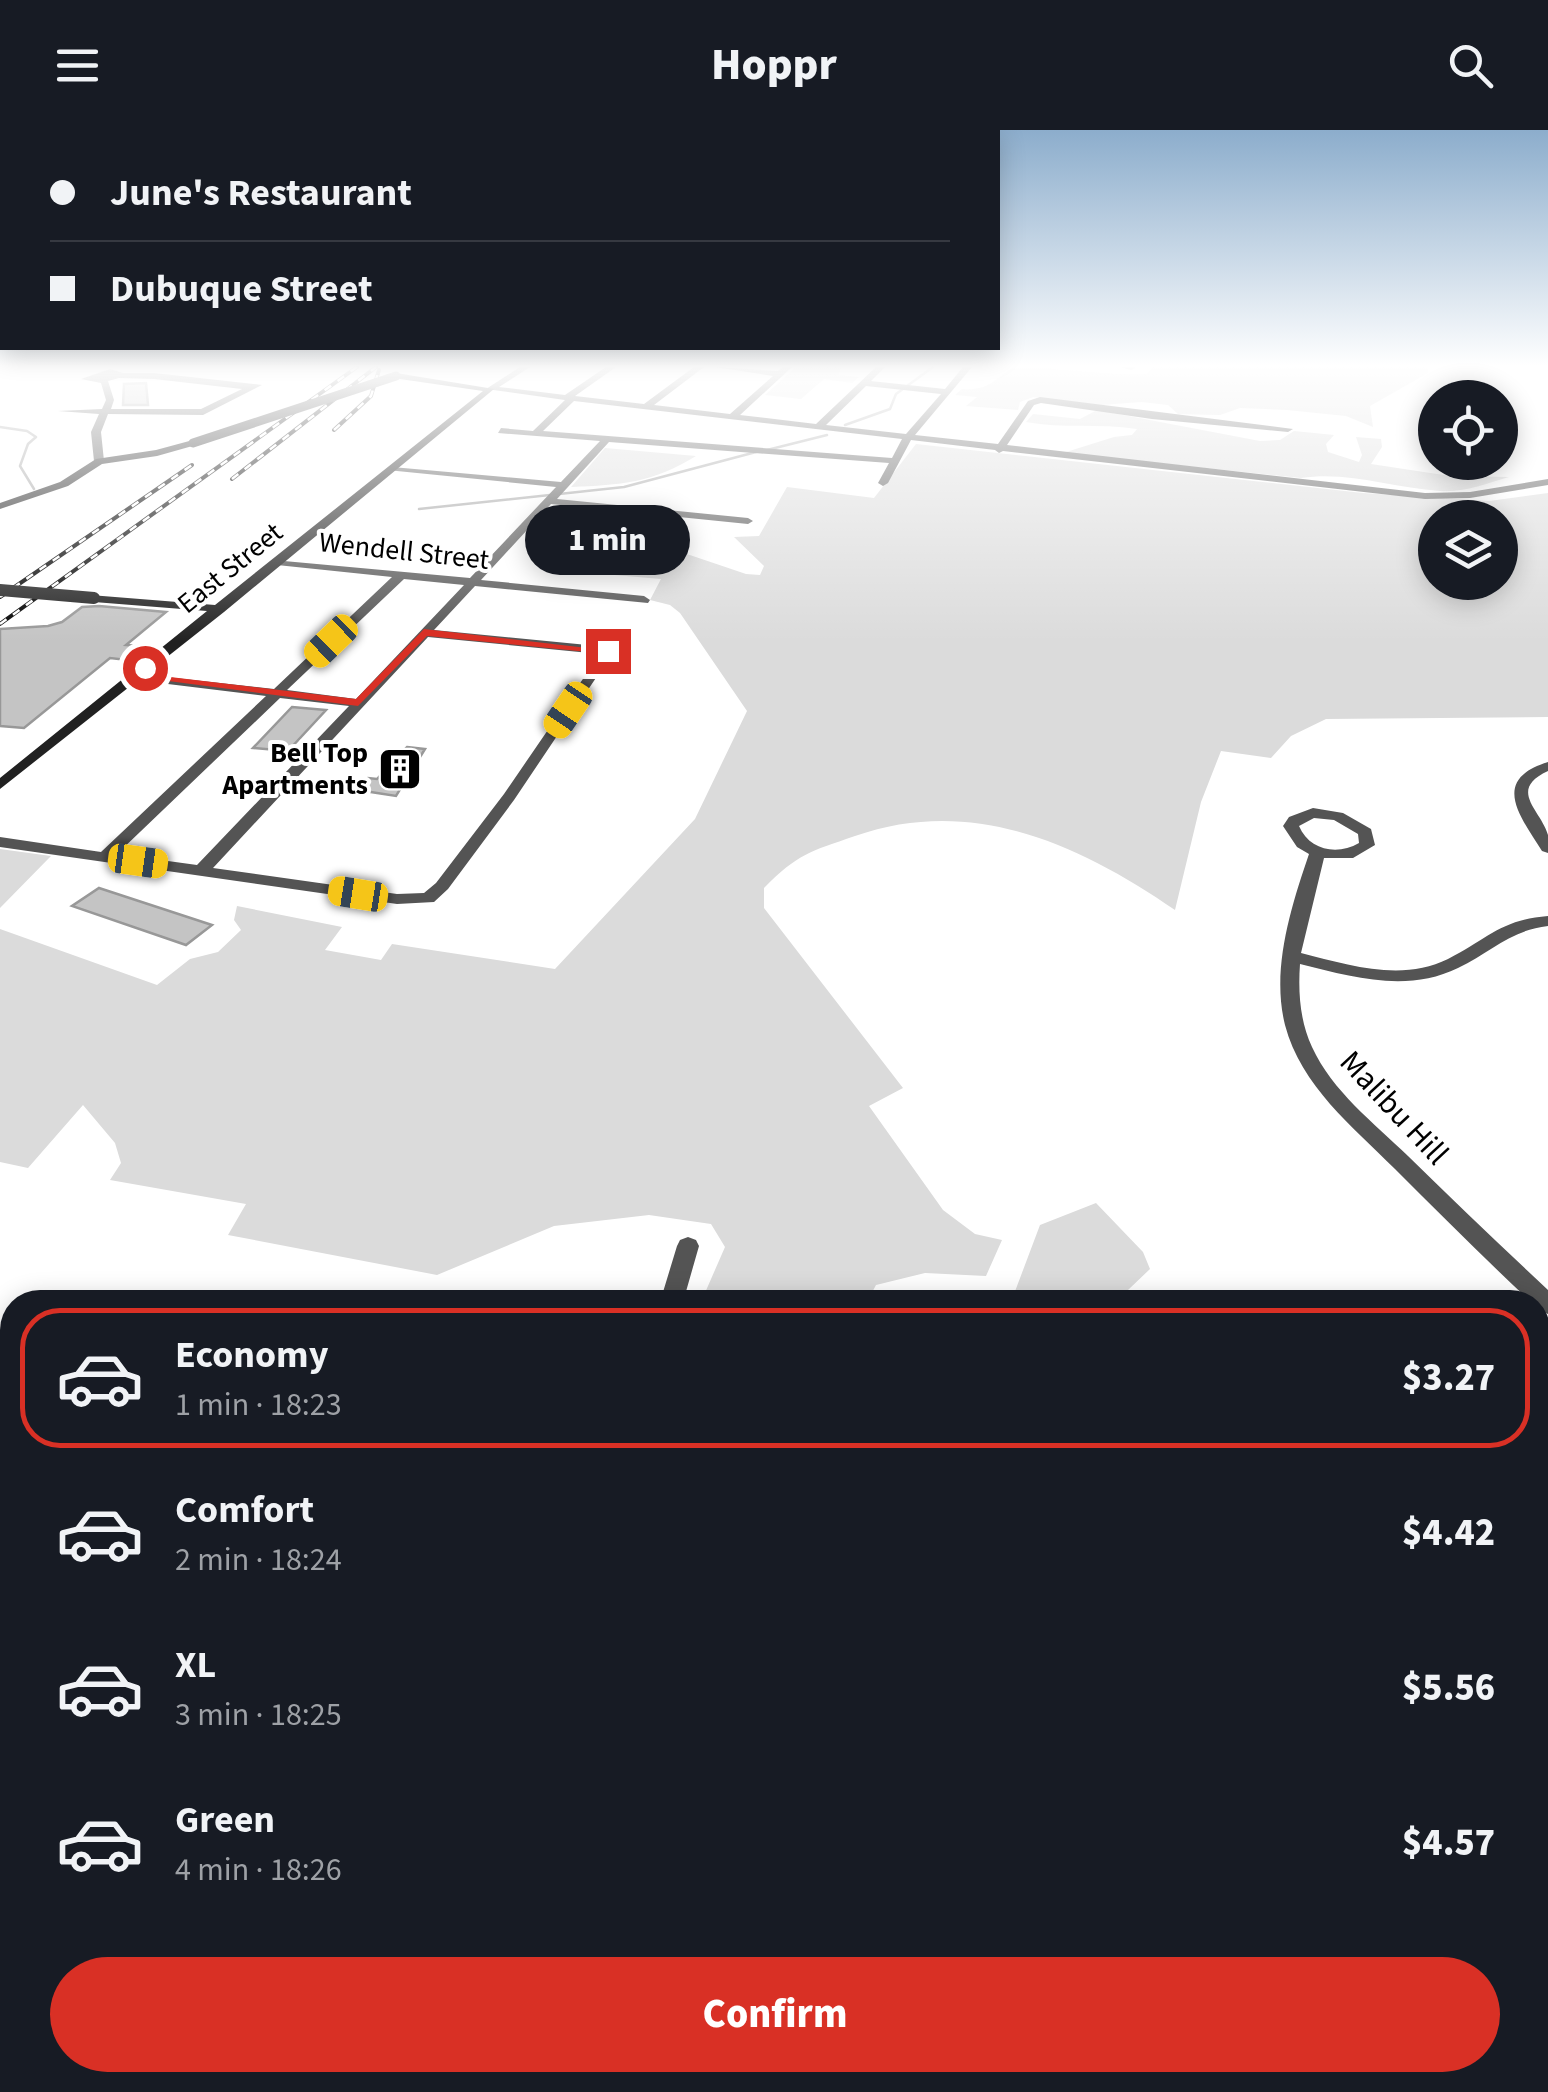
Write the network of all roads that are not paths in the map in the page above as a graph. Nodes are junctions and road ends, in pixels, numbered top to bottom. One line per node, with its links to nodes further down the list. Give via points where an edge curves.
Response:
1 (117, 459): 7 (street, bridge)
2 (406, 459): 9 (street, East Street)
3 (589, 459): 12 (street)
4 (853, 459): 8 (street)
5 (897, 459): 8 (street)
6 (1076, 459): 11 (street, via 1435,496)
7 (99, 461): 13 (street, via 64,484)
8 (895, 462): 10 (street)
9 (392, 470): 12 (street); 15 (street, East Street)
10 (883, 482)
11 (1548, 482)
12 (556, 494): 14 (street); 17 (street)
13 (0, 506)
14 (748, 521)
15 (277, 562): 16 (street, Wendell Street); 20 (street, East Street)
16 (401, 574): 17 (street, Wendell Street); 23 (street)
17 (472, 583): 19 (street, Wendell Street); 21 (street)
18 (0, 590): 20 (street, bridge)
19 (644, 600)
20 (220, 609): 22 (street, East Street)
21 (424, 632): 24 (street); 31 (street, via 608,651 442,886 428,898 397,899)
22 (136, 676): 23 (street); 26 (street, East Street)
23 (277, 693): 24 (street); 30 (street)
24 (358, 703): 31 (street)
25 (1548, 766): 28 (street, via 1529,772 1519,792)
26 (0, 785)
27 (0, 842): 30 (street)
28 (1548, 848)
29 (1318, 851): 33 (street, Malibu Hill)
30 (105, 857): 31 (street)
31 (202, 870)
32 (1548, 921): 33 (street, via 1507,927 1442,969 1420,975 1363,974)
33 (1294, 957): 36 (street, Malibu Hill, via 1294,1023 1320,1078)
34 (688, 1246): 35 (street)
35 (675, 1290)
36 (1534, 1290)

